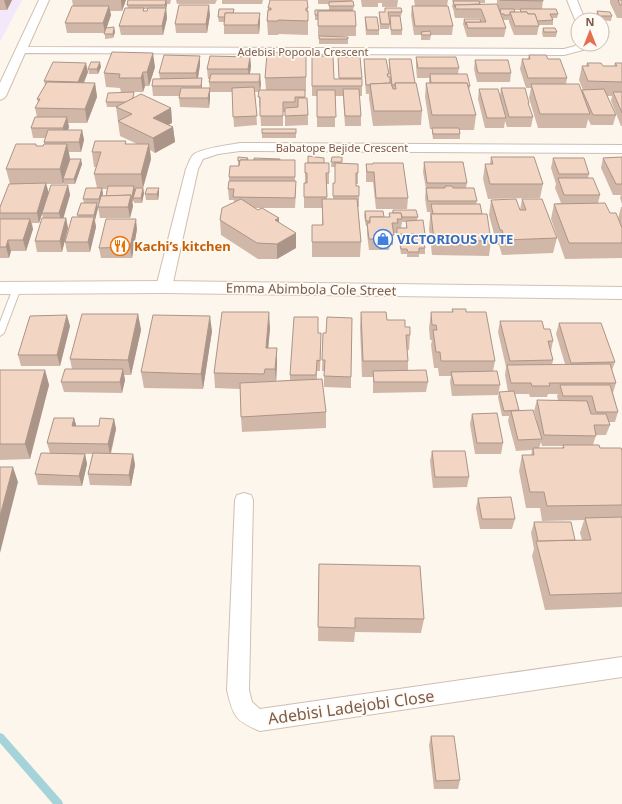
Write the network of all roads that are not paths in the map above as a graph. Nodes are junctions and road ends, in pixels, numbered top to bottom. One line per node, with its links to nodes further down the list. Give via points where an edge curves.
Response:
1 (44, 0): 4 (street)
2 (572, 0): 3 (street)
3 (577, 12)
4 (21, 50): 5 (street, Adebisi Popoola Crescent); 6 (street)
5 (570, 50)
6 (0, 96)
7 (622, 149): 8 (street, Babatope Bejide Crescent, via 240,147 216,151 198,157 192,169)
8 (164, 287): 9 (street, Emma Abimbola Cole Street); 10 (street, Emma Abimbola Cole Street)
9 (8, 288): 11 (lane)
10 (622, 293)
11 (0, 333)
12 (244, 500): 13 (street, Adebisi Ladejobi Close, via 238,690 242,708 248,716 260,720)
13 (622, 667)

